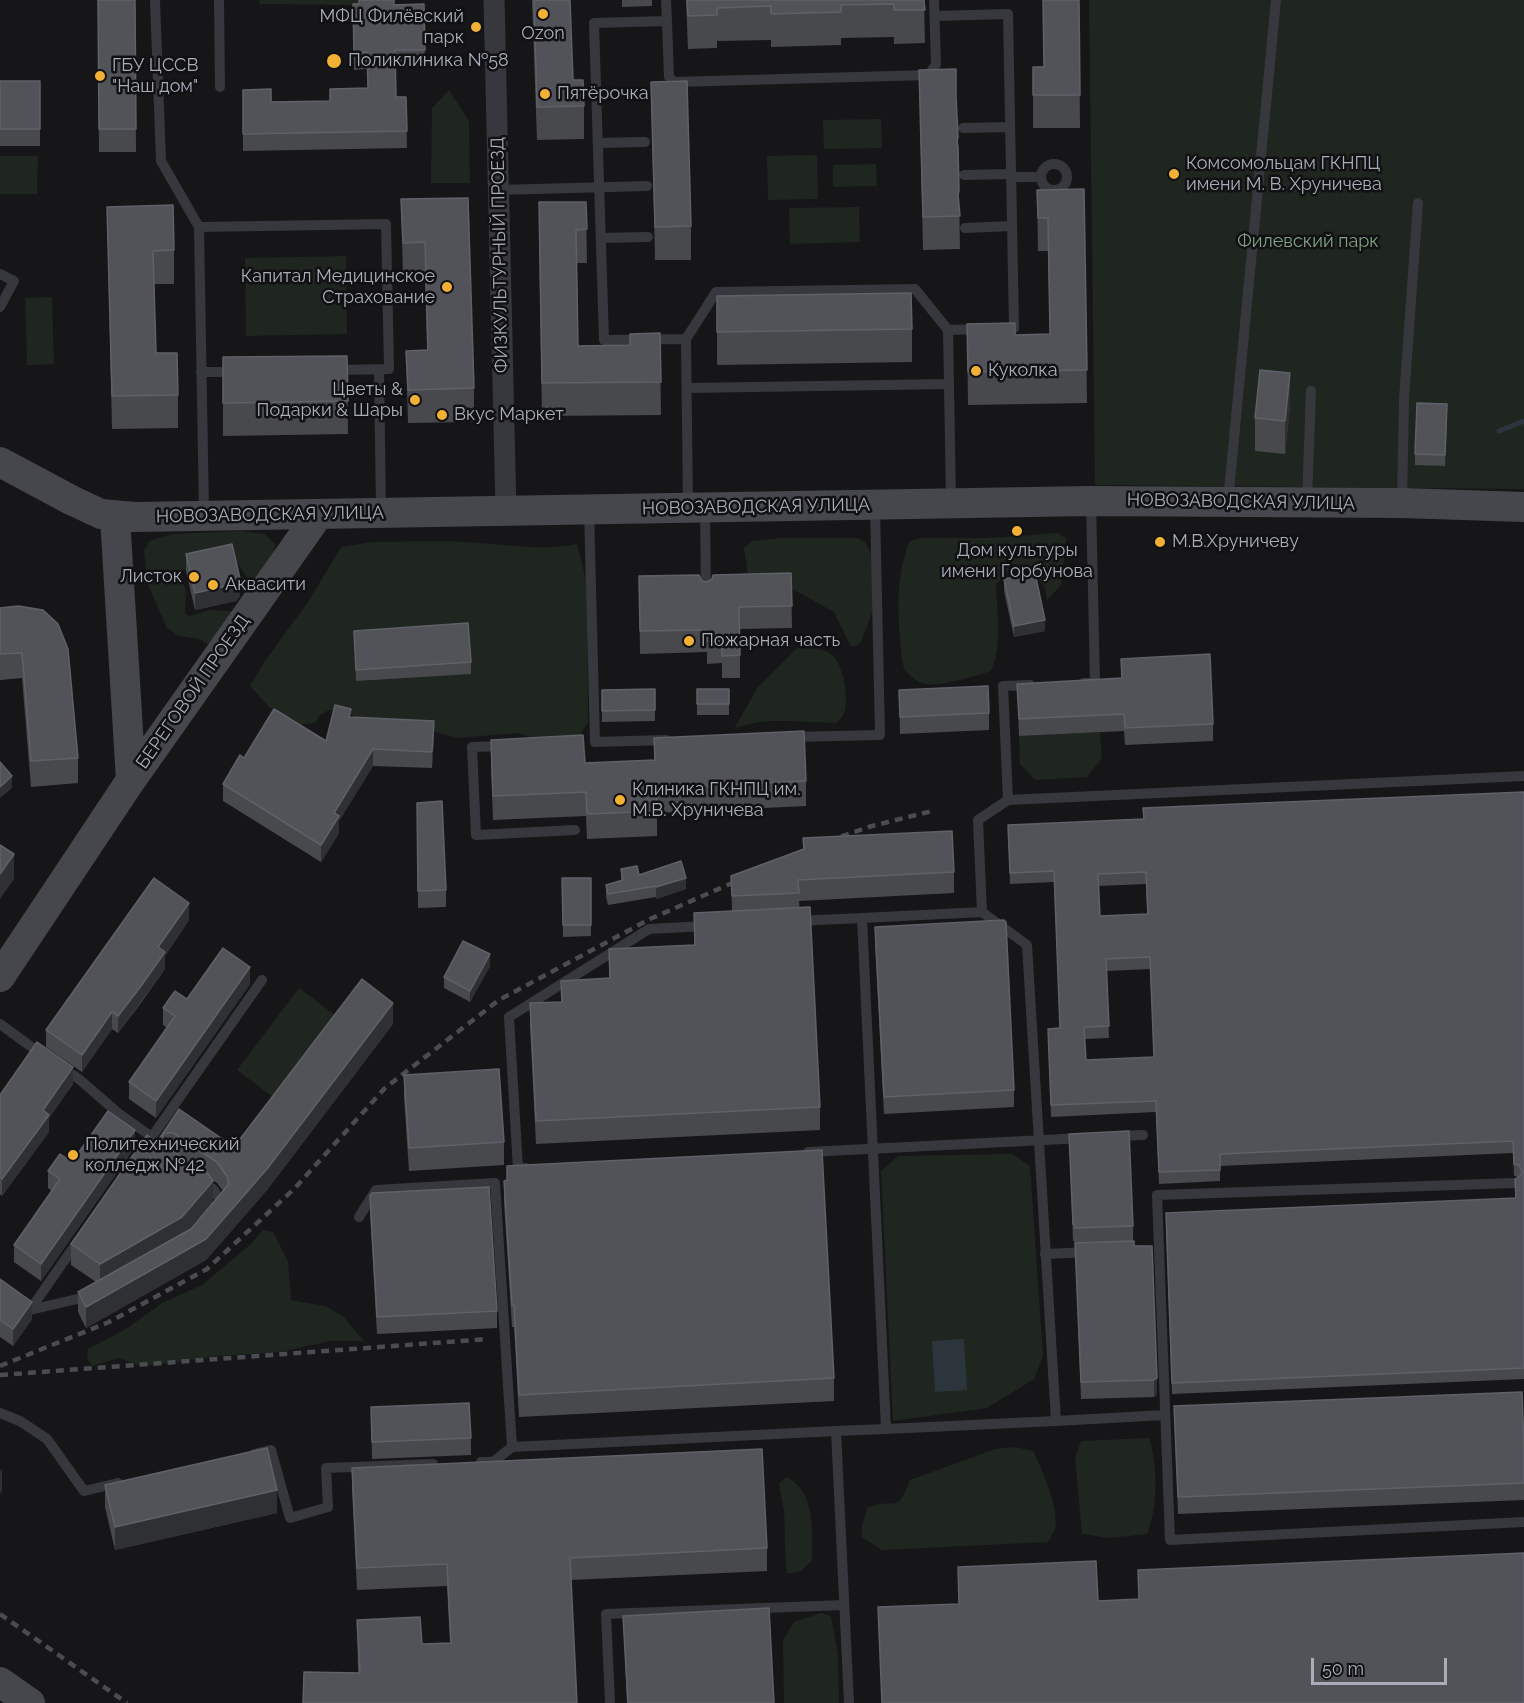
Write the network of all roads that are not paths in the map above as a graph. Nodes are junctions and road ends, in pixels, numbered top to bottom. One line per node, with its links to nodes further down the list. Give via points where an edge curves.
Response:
1 (155, 0): 22 (lane, via 161,161)
2 (219, 0): 9 (lane)
3 (495, 0): 19 (street, ФИЗКУЛЬТУРНЫЙ ПРОЕЗД)
4 (666, 0): 8 (lane)
5 (934, 0): 7 (lane)
6 (1276, 0): 39 (lane)
7 (935, 16): 8 (lane, via 936,64 929,75 682,82 669,78); 10 (lane, via 1008,14)
8 (667, 21): 13 (lane, via 594,23)
9 (220, 87)
10 (1010, 127): 11 (lane); 15 (lane)
11 (963, 128)
12 (645, 142): 13 (lane)
13 (598, 143): 18 (lane)
14 (964, 175): 15 (lane)
15 (1011, 176): 16 (lane); 21 (lane)
16 (1041, 177)
17 (647, 186): 18 (lane)
18 (599, 188): 19 (lane); 25 (lane)
19 (498, 190): 47 (street, ФИЗКУЛЬТУРНЫЙ ПРОЕЗД)
20 (1418, 203): 41 (lane, via 1404,399)
21 (1012, 226): 23 (lane); 28 (lane, via 1014,328)
22 (199, 227): 30 (lane, via 386,224 389,369); 32 (lane)
23 (965, 228)
24 (648, 237): 25 (lane)
25 (601, 238): 29 (lane, via 604,340)
26 (0, 274): 27 (lane, via 14,281)
27 (0, 307)
28 (948, 330): 29 (lane, via 915,289 716,292); 34 (lane)
29 (686, 339): 35 (lane)
30 (379, 369): 31 (lane); 48 (lane)
31 (320, 370)
32 (201, 372): 33 (lane); 51 (lane)
33 (249, 372)
34 (949, 384): 35 (lane); 42 (lane)
35 (687, 388): 45 (lane)
36 (1311, 391): 40 (lane)
37 (0, 462): 50 (street, НОВОЗАВОДСКАЯ УЛИЦА, via 71,500)
38 (1091, 501): 39 (street, НОВОЗАВОДСКАЯ УЛИЦА); 42 (street, НОВОЗАВОДСКАЯ УЛИЦА); 53 (lane, via 1095,682)
39 (1228, 502): 40 (street, НОВОЗАВОДСКАЯ УЛИЦА)
40 (1307, 503): 41 (street, НОВОЗАВОДСКАЯ УЛИЦА)
41 (1402, 503): 44 (street, НОВОЗАВОДСКАЯ УЛИЦА)
42 (951, 504): 43 (street, НОВОЗАВОДСКАЯ УЛИЦА)
43 (875, 505): 45 (street, НОВОЗАВОДСКАЯ УЛИЦА); 55 (lane, via 880,735)
44 (1524, 507)
45 (697, 508): 46 (street, НОВОЗАВОДСКАЯ УЛИЦА); 52 (lane)
46 (589, 510): 47 (street, НОВОЗАВОДСКАЯ УЛИЦА); 56 (lane, via 589,742)
47 (506, 511): 48 (street, НОВОЗАВОДСКАЯ УЛИЦА)
48 (381, 513): 49 (street, НОВОЗАВОДСКАЯ УЛИЦА)
49 (318, 515): 51 (street, НОВОЗАВОДСКАЯ УЛИЦА); 59 (street, БЕРЕГОВОЙ ПРОЕЗД)
50 (115, 517): 51 (street, НОВОЗАВОДСКАЯ УЛИЦА); 59 (street, БЕРЕГОВОЙ ПРОЕЗД)
51 (205, 517)
52 (706, 597)
53 (1072, 683)
54 (1037, 685): 60 (lane, via 1003,686)
55 (773, 738)
56 (678, 740)
57 (517, 745): 61 (lane, via 472,747 476,834)
58 (1524, 776): 60 (lane)
59 (131, 780): 66 (street, БЕРЕГОВОЙ ПРОЕЗД)
60 (1008, 800): 62 (lane, via 978,820)
61 (575, 830)
62 (982, 912): 63 (lane); 73 (lane, via 1027,945)
63 (862, 918): 64 (lane); 74 (lane)
64 (791, 922)
65 (720, 926): 78 (lane, via 649,929 509,1017)
66 (0, 977)
67 (262, 980): 70 (lane)
68 (0, 1024): 70 (lane)
69 (1143, 1135): 72 (lane)
70 (152, 1137): 76 (lane)
71 (1096, 1137): 73 (lane)
72 (1108, 1137)
73 (1038, 1140): 74 (lane); 85 (lane)
74 (873, 1149): 75 (lane); 92 (lane)
75 (802, 1153)
76 (138, 1156)
77 (541, 1168): 78 (lane)
78 (506, 1176): 81 (lane, via 376,1190); 94 (lane)
79 (195, 1177): 82 (lane, via 213,1189 222,1202)
80 (1515, 1183): 90 (lane, via 1157,1195 1153,1249)
81 (358, 1217)
82 (208, 1219)
83 (84, 1233): 88 (lane)
84 (1102, 1252): 85 (lane)
85 (1045, 1254): 91 (lane)
86 (99, 1294): 88 (lane)
87 (15, 1299): 88 (lane)
88 (30, 1310)
89 (0, 1413): 98 (lane, via 47,1439 84,1491)
90 (1165, 1415): 91 (lane); 99 (lane, via 1170,1540)
91 (1056, 1421): 92 (lane)
92 (886, 1429): 93 (lane)
93 (836, 1431): 94 (lane); 100 (lane)
94 (512, 1447): 96 (lane, via 493,1462)
95 (247, 1455): 97 (lane, via 271,1450 290,1518 328,1507 326,1468)
96 (469, 1463)
97 (445, 1464)
98 (130, 1481)
99 (1524, 1522)
100 (844, 1605): 103 (lane, via 606,1614); 104 (lane)
101 (0, 1682): 102 (street)
102 (30, 1703)
103 (610, 1703)
104 (849, 1703)

